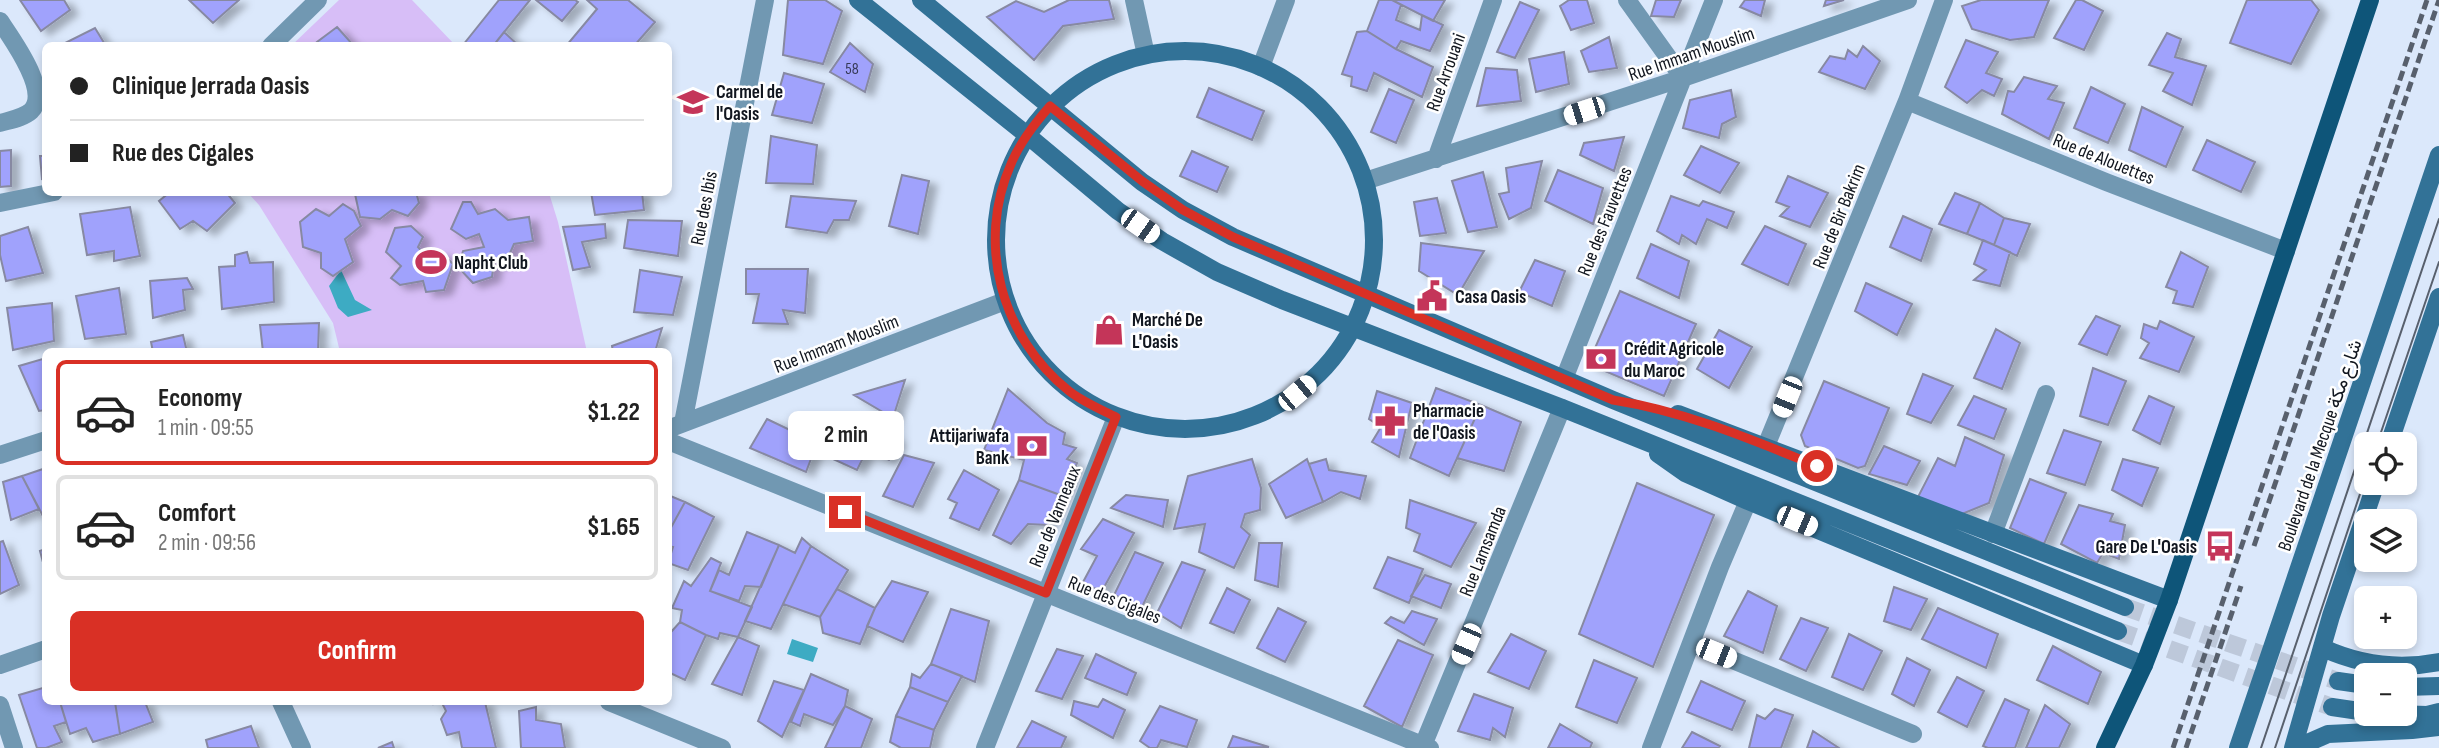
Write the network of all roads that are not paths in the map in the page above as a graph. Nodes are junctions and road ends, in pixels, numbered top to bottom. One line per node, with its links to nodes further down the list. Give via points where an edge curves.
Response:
1 (318, 0): 14 (street)
2 (765, 0): 37 (street, Rue des Ibis)
3 (858, 0): 21 (street)
4 (921, 0): 19 (street)
5 (1134, 0): 15 (street)
6 (1286, 0): 16 (street)
7 (1493, 0): 23 (street, Rue Arrouani)
8 (1627, 0): 17 (street)
9 (1714, 0): 17 (street, Rue des Fauvettes)
10 (1908, 0): 17 (street, Rue Immam Mouslim)
11 (1944, 0): 18 (street, Rue de Bir Bakrim)
12 (2371, 0): 27 (main road)
13 (0, 21): 20 (street, via 26,61 35,91 31,111)
14 (275, 42)
15 (1146, 55): 16 (street, via 1211,53); 19 (street, via 1096,73)
16 (1261, 67): 24 (street, via 1293,85 1329,117)
17 (1683, 78): 23 (street, Rue Immam Mouslim); 32 (street, Rue des Fauvettes)
18 (1908, 101): 27 (street, Rue de Alouettes); 42 (street, Rue de Bir Bakrim)
19 (1050, 106): 21 (street); 28 (street, via 1183,210)
20 (0, 122)
21 (1027, 135): 30 (street, via 1011,163 995,223 995,255); 31 (street, via 1118,211 1162,241 1217,272)
22 (2439, 155): 77 (street, Boulevard de la Mecque شارع مكة)
23 (1436, 159): 24 (street, Rue Immam Mouslim)
24 (1365, 181): 28 (street, via 1375,242)
25 (42, 194): 26 (street)
26 (0, 203)
27 (2286, 251): 48 (main road)
28 (1366, 296): 31 (street); 32 (street)
29 (2439, 297): 38 (street)
30 (1005, 301): 36 (street, via 1022,338 1052,376); 37 (street, Rue Immam Mouslim)
31 (1353, 328): 35 (street); 36 (street, via 1317,376 1275,407 1252,417 1202,429 1176,429)
32 (1564, 379): 34 (street)
33 (2046, 394): 46 (street)
34 (1613, 400): 42 (street, via 1682,415); 49 (street)
35 (1562, 408): 39 (street); 70 (street, Rue Lamsamda)
36 (1116, 417): 47 (street, Rue de Vanneaux)
37 (676, 426)
38 (2393, 432)
39 (1632, 436): 45 (street, via 1685,473); 50 (street)
40 (42, 441): 43 (street)
41 (672, 443): 47 (street, Rue des Cigales)
42 (1766, 446): 46 (street)
43 (0, 454)
44 (2372, 495): 52 (street)
45 (1748, 501): 51 (street); 56 (street)
46 (1993, 534): 48 (street)
47 (1046, 593): 70 (street, Rue des Cigales); 74 (street, Rue de Vanneaux)
48 (2169, 600): 56 (main road)
49 (2125, 607)
50 (2118, 631)
51 (1691, 643): 69 (street); 75 (street)
52 (2323, 648): 54 (street, via 2368,664 2400,667); 78 (street)
53 (42, 650): 55 (street)
54 (2439, 662)
55 (0, 665)
56 (2144, 665): 76 (main road)
57 (2338, 681): 58 (street)
58 (2354, 683)
59 (2439, 686): 60 (street)
60 (2417, 687)
61 (0, 705): 71 (street)
62 (282, 705): 72 (street)
63 (616, 705): 73 (street)
64 (2332, 707): 65 (street)
65 (2354, 710)
66 (2439, 712): 67 (street)
67 (2417, 715)
68 (2439, 726): 78 (street, via 2328,734)
69 (1913, 734)
70 (1425, 747)
71 (14, 748)
72 (302, 748)
73 (722, 748)
74 (985, 748)
75 (1651, 748)
76 (2105, 748)
77 (2238, 748)
78 (2295, 748)

